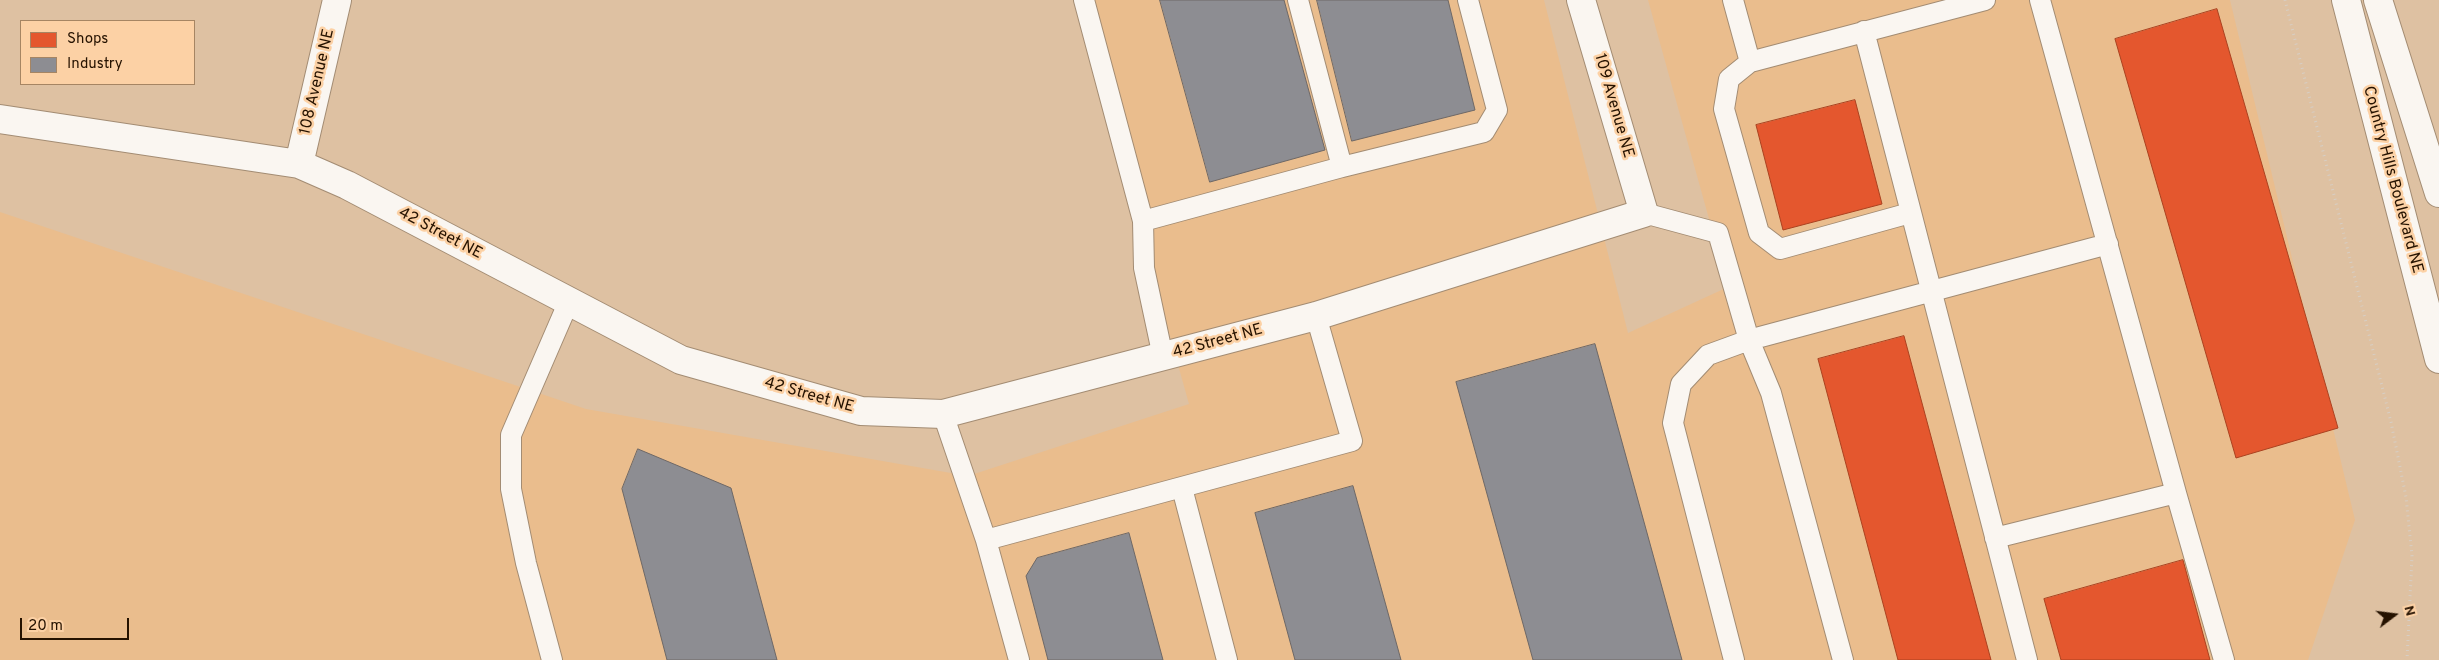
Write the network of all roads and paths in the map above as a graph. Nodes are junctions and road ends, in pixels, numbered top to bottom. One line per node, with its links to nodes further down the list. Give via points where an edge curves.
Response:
1 (337, 0): 15 (street, 108 Avenue NE)
2 (1084, 0): 20 (lane)
3 (1298, 0): 16 (lane)
4 (1468, 0): 16 (lane, via 1498,110 1484,132)
5 (1581, 0): 18 (street, 109 Avenue NE)
6 (1733, 0): 13 (lane)
7 (1985, 0): 12 (lane)
8 (2040, 0): 21 (lane)
9 (2285, 0): 40 (path, via 2391,422 2406,497 2412,556)
10 (2346, 0): 27 (street, Country Hills Boulevard NE)
11 (2378, 0): 17 (street)
12 (1864, 31): 13 (lane); 19 (lane)
13 (1750, 62): 19 (lane, via 1729,79 1724,109 1759,233 1780,249)
14 (0, 118): 15 (street, 42 Street NE)
15 (299, 164): 23 (street, 42 Street NE, via 346,185)
16 (1342, 167): 20 (lane)
17 (2439, 193)
18 (1644, 213): 24 (street, 42 Street NE); 25 (lane, via 1718,233)
19 (1910, 213): 22 (lane)
20 (1143, 221): 26 (lane, via 1144,268)
21 (2108, 244): 22 (lane); 30 (lane)
22 (1931, 292): 25 (lane); 31 (lane)
23 (569, 301): 28 (street, 42 Street NE, via 681,360 861,411); 33 (lane, via 512,435 511,489 526,563)
24 (1316, 316): 26 (street, 42 Street NE); 29 (lane, via 1352,440)
25 (1749, 340): 36 (lane, via 1708,355 1681,384 1673,423); 37 (lane, via 1771,393)
26 (1163, 357): 28 (street, 42 Street NE)
27 (2439, 359)
28 (943, 414): 32 (lane)
29 (1182, 488): 32 (lane); 35 (lane)
30 (2176, 493): 31 (lane); 39 (lane)
31 (1995, 538): 38 (lane)
32 (986, 540): 34 (lane)
33 (552, 660)
34 (1019, 660)
35 (1227, 660)
36 (1734, 660)
37 (1843, 660)
38 (2026, 660)
39 (2224, 660)
40 (2407, 660)

